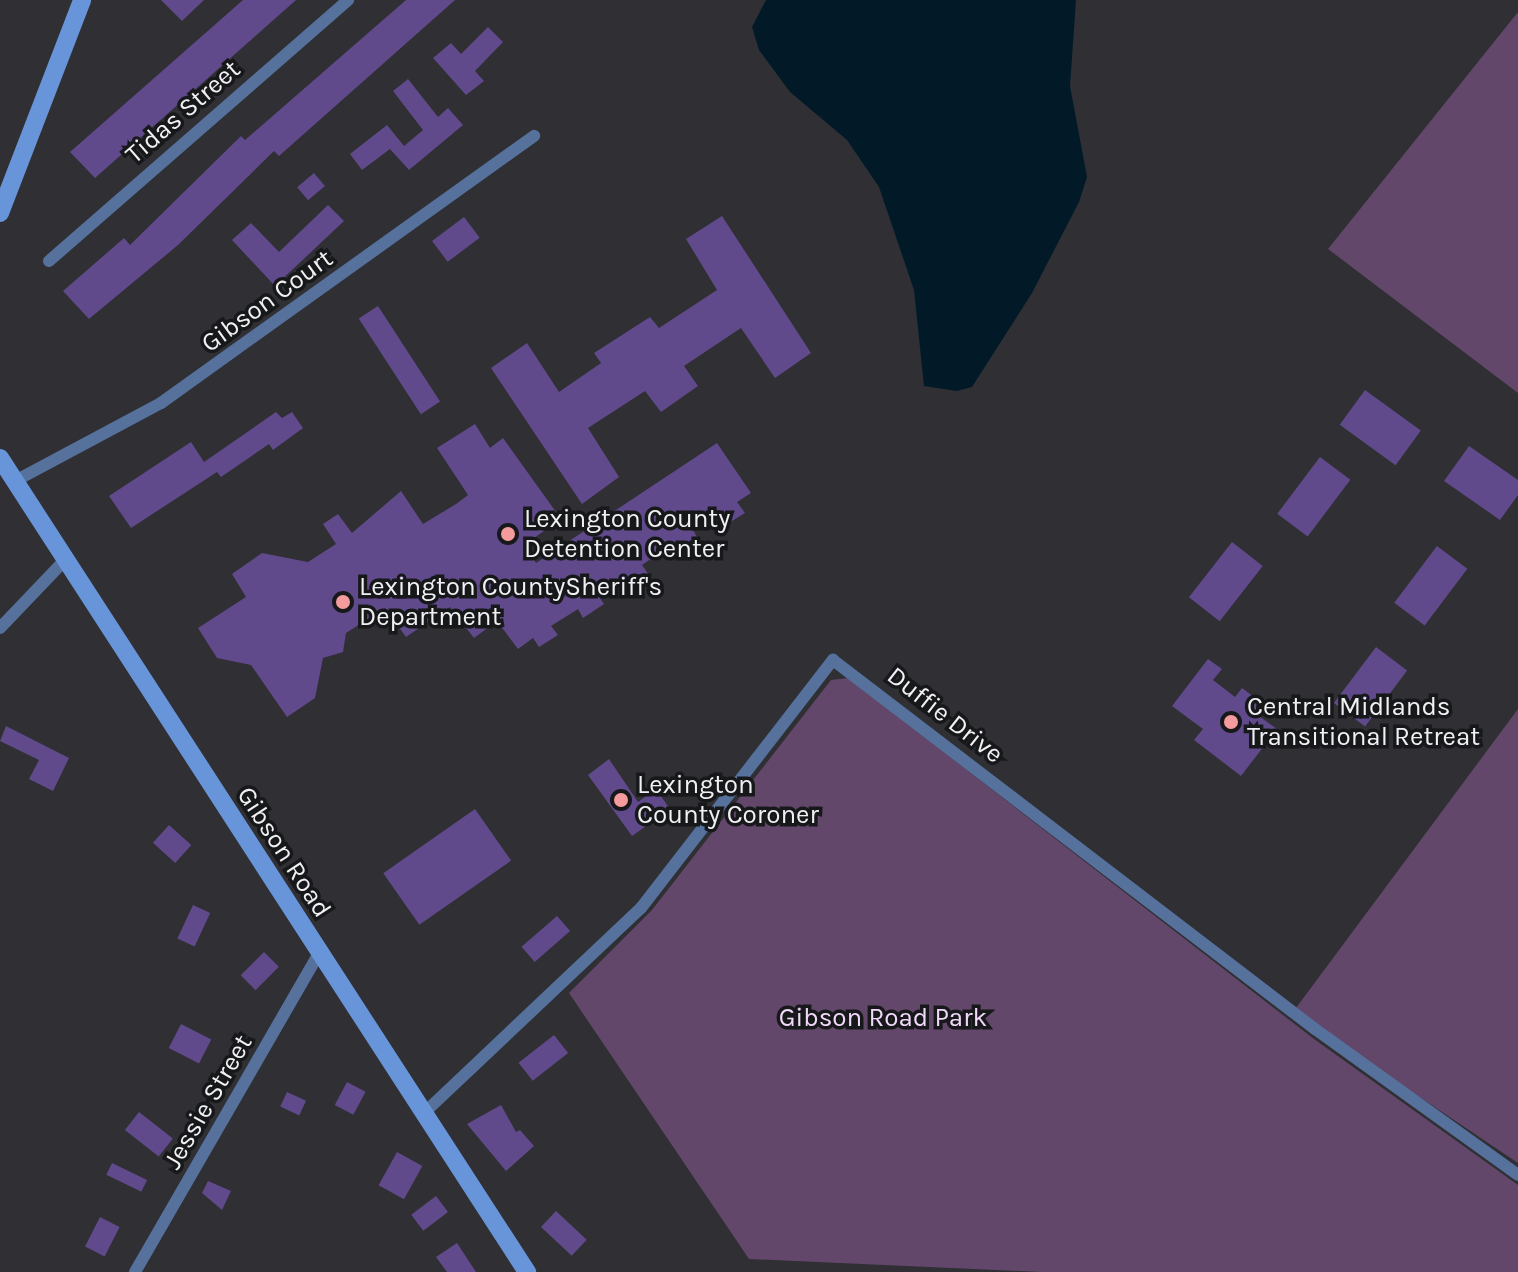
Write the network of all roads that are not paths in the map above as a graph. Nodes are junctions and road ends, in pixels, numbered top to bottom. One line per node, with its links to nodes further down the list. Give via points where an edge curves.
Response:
1 (82, 0): 4 (street)
2 (348, 0): 5 (street, Tidas Street)
3 (534, 136): 7 (street, Gibson Court, via 174,395)
4 (0, 213)
5 (49, 261)
6 (0, 458): 7 (street, Gibson Road)
7 (15, 481): 8 (street, Gibson Road)
8 (64, 561): 9 (street); 10 (street, Gibson Road)
9 (0, 628)
10 (319, 953): 11 (street, Gibson Road); 13 (street, Jessie Street)
11 (424, 1113): 12 (street, Duffie Drive, via 641,908 833,660 1315,1029); 14 (street, Gibson Road)
12 (1518, 1175)
13 (135, 1272)
14 (527, 1272)

